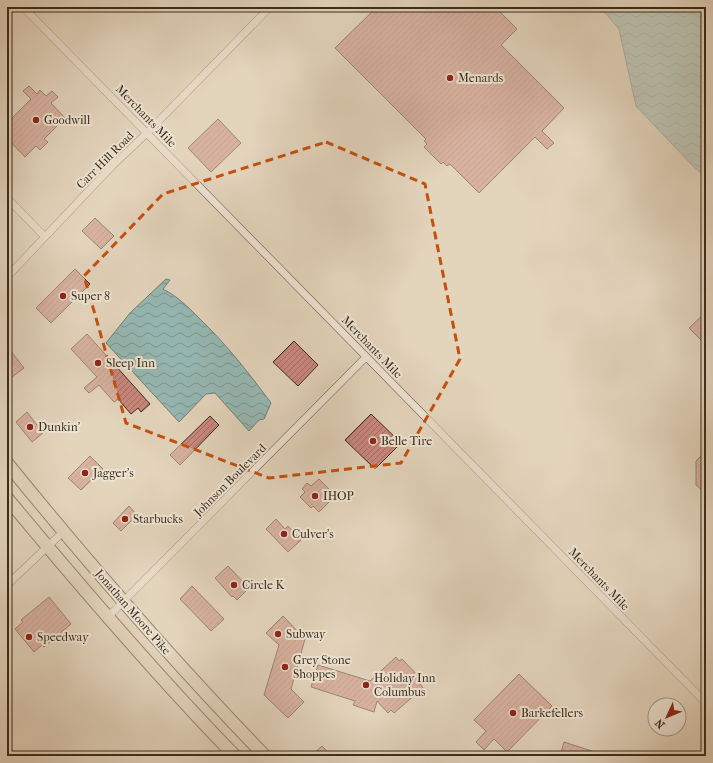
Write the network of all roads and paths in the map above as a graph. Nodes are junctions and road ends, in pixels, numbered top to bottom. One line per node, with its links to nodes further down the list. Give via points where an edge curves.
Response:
1 (23, 7): 3 (street, Merchants Mile)
2 (270, 7): 3 (street, Carr Hill Road)
3 (147, 133): 5 (street, Carr Hill Road, via 113,165); 7 (street, Merchants Mile)
4 (7, 198): 5 (street)
5 (46, 237): 6 (street, Carr Hill Road)
6 (7, 278)
7 (366, 357): 13 (street, Johnson Boulevard); 15 (street, Merchants Mile)
8 (7, 463): 10 (highway, Jonathan Moore Pike)
9 (7, 498): 11 (highway, Jonathan Moore Pike)
10 (63, 532): 11 (street); 13 (highway, Jonathan Moore Pike)
11 (47, 547): 12 (street); 14 (highway, Jonathan Moore Pike)
12 (7, 585)
13 (124, 602): 14 (street, Johnson Boulevard); 17 (highway, Jonathan Moore Pike, via 222,712)
14 (108, 617): 16 (highway, Jonathan Moore Pike)
15 (706, 703)
16 (235, 756)
17 (265, 756)

